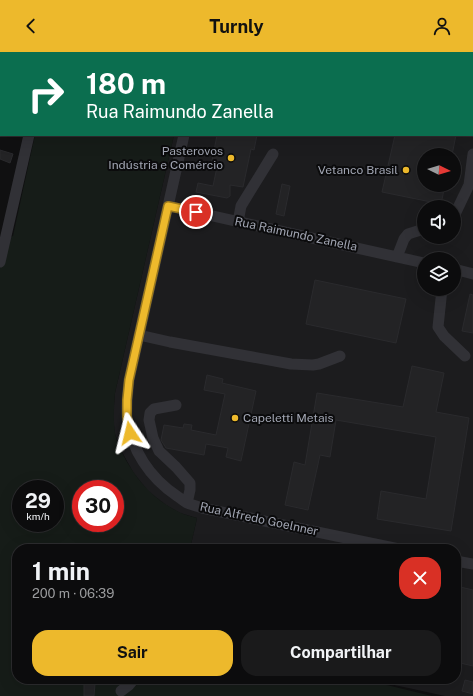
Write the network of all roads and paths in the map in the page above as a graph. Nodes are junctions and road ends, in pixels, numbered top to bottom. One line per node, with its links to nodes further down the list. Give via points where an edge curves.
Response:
1 (29, 136): 11 (street)
2 (184, 136): 6 (street, Rua Alfredo Goelnner)
3 (273, 154): 7 (street, via 241,206)
4 (473, 154): 5 (street, via 469,185)
5 (461, 202)
6 (168, 206): 7 (street, Rua Raimundo Zanella); 15 (street, Rua Alfredo Goelnner)
7 (238, 222): 9 (street, Rua Raimundo Zanella)
8 (417, 231): 9 (street, via 408,234 404,239)
9 (397, 257): 10 (street, Rua Raimundo Zanella)
10 (417, 261)
11 (0, 262)
12 (461, 271): 13 (street)
13 (473, 274)
14 (441, 296): 17 (street, via 438,328)
15 (139, 335): 16 (street, via 291,364 313,365); 19 (street, Rua Alfredo Goelnner, via 127,400 130,433 149,471 165,489)
16 (340, 356)
17 (465, 356)
18 (176, 405): 19 (street, via 154,409 149,420 159,451 190,483)
19 (186, 503): 20 (street, Rua Alfredo Goelnner)
20 (374, 544)
21 (461, 562): 22 (street)
22 (473, 564)
23 (130, 684): 24 (street)
24 (121, 691)

